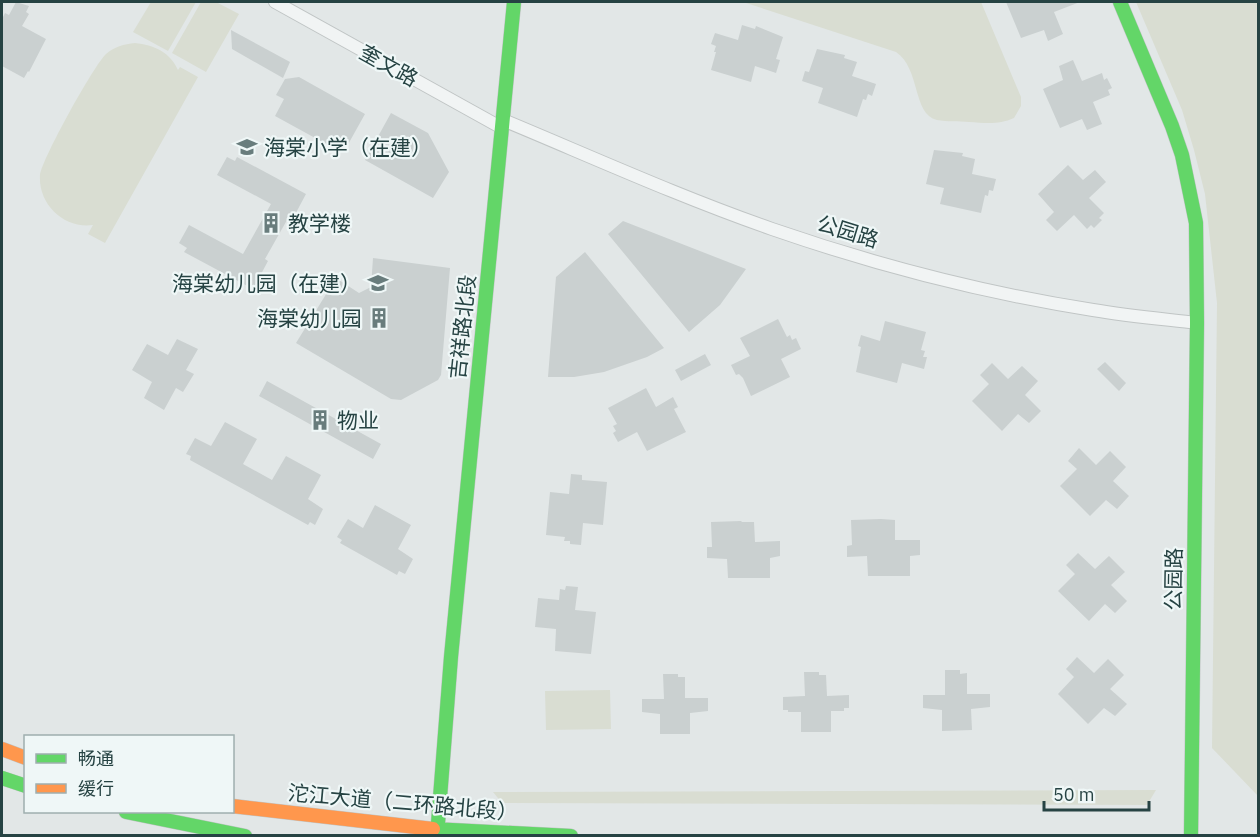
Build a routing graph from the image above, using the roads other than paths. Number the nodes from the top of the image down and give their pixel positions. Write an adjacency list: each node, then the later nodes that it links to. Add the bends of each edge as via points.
1 (275, 2): 4 (street, 奎文路)
2 (514, 2): 4 (main road, 吉祥路北段)
3 (1120, 2): 5 (main road, 公园路, via 1182,155 1196,222)
4 (502, 124): 5 (street, 公园路, via 713,208 892,266 1060,304); 12 (main road, 吉祥路北段)
5 (1197, 323): 15 (main road, 公园路)
6 (2, 749): 7 (main road)
7 (24, 757)
8 (2, 778): 9 (main road)
9 (24, 785)
10 (234, 806): 12 (main road, 沱江大道（二环路北段）)
11 (131, 813): 13 (main road)
12 (437, 832): 14 (main road, 沱江大道（二环路北段）)
13 (245, 836)
14 (571, 836)
15 (1191, 836)

